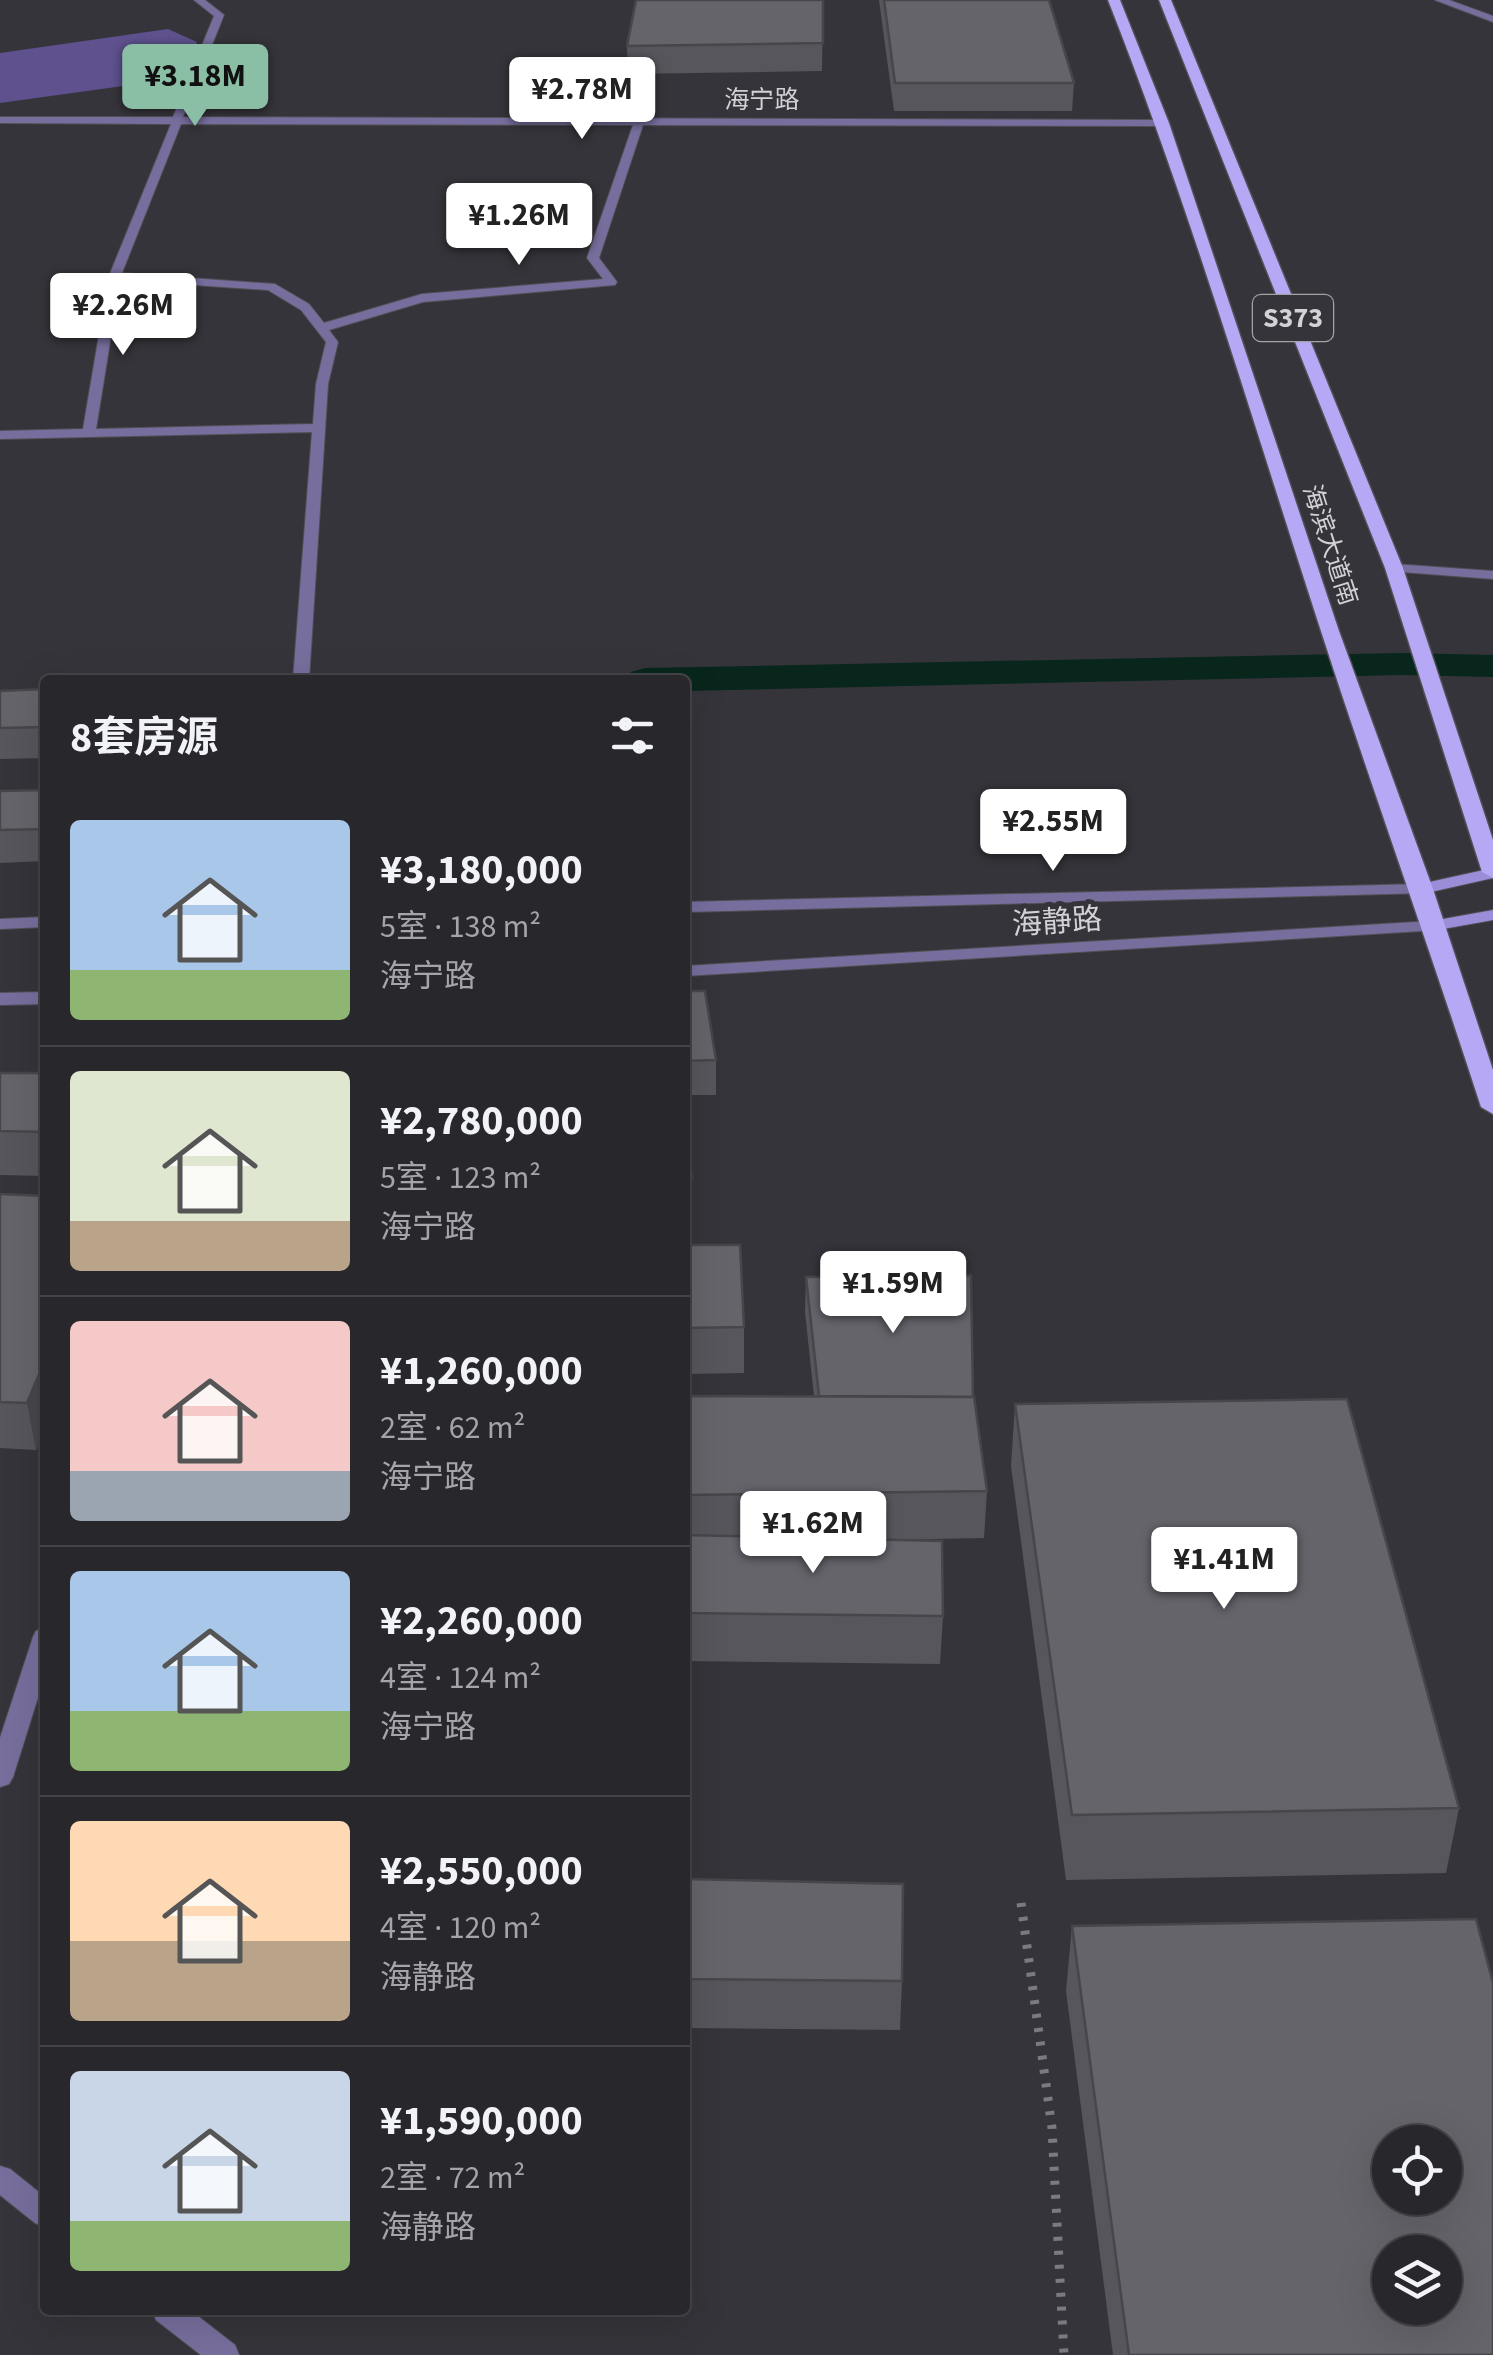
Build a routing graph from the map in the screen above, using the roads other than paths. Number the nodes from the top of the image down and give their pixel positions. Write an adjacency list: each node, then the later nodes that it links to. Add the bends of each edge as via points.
1 (200, 0): 7 (street, via 219,15)
2 (1114, 0): 9 (main road, 海滨大道南 / S373)
3 (1165, 0): 15 (main road, 海滨大道南 / S373)
4 (1440, 0): 5 (street)
5 (1493, 19)
6 (0, 120): 7 (street, 海宁路)
7 (177, 120): 8 (street, 海宁路); 10 (street)
8 (639, 122): 9 (street, 海宁路); 11 (street, via 593,258 611,282 422,298)
9 (1163, 124): 19 (main road, 海滨大道南 / S373)
10 (116, 276): 11 (street, via 271,288 305,307); 13 (street)
11 (321, 328): 12 (street, via 332,342)
12 (320, 428): 13 (street); 17 (street)
13 (89, 433): 14 (street)
14 (0, 434)
15 (1394, 568): 16 (street); 18 (main road, 海滨大道南 / S373)
16 (1493, 575)
17 (301, 675)
18 (1493, 872): 19 (main road)
19 (1422, 889): 20 (street, 海静路); 24 (main road, 海滨大道南 / S373)
20 (690, 907)
21 (1493, 915): 24 (main road)
22 (40, 922): 23 (street)
23 (0, 924)
24 (1432, 926): 25 (street, 海静路); 28 (main road, 海滨大道南 / S373)
25 (690, 970)
26 (40, 998): 27 (street)
27 (0, 999)
28 (1493, 1107)
29 (40, 1653): 30 (street)
30 (0, 1777)
31 (0, 2178): 32 (street)
32 (40, 2210)
33 (173, 2315): 34 (street)
34 (224, 2355)

